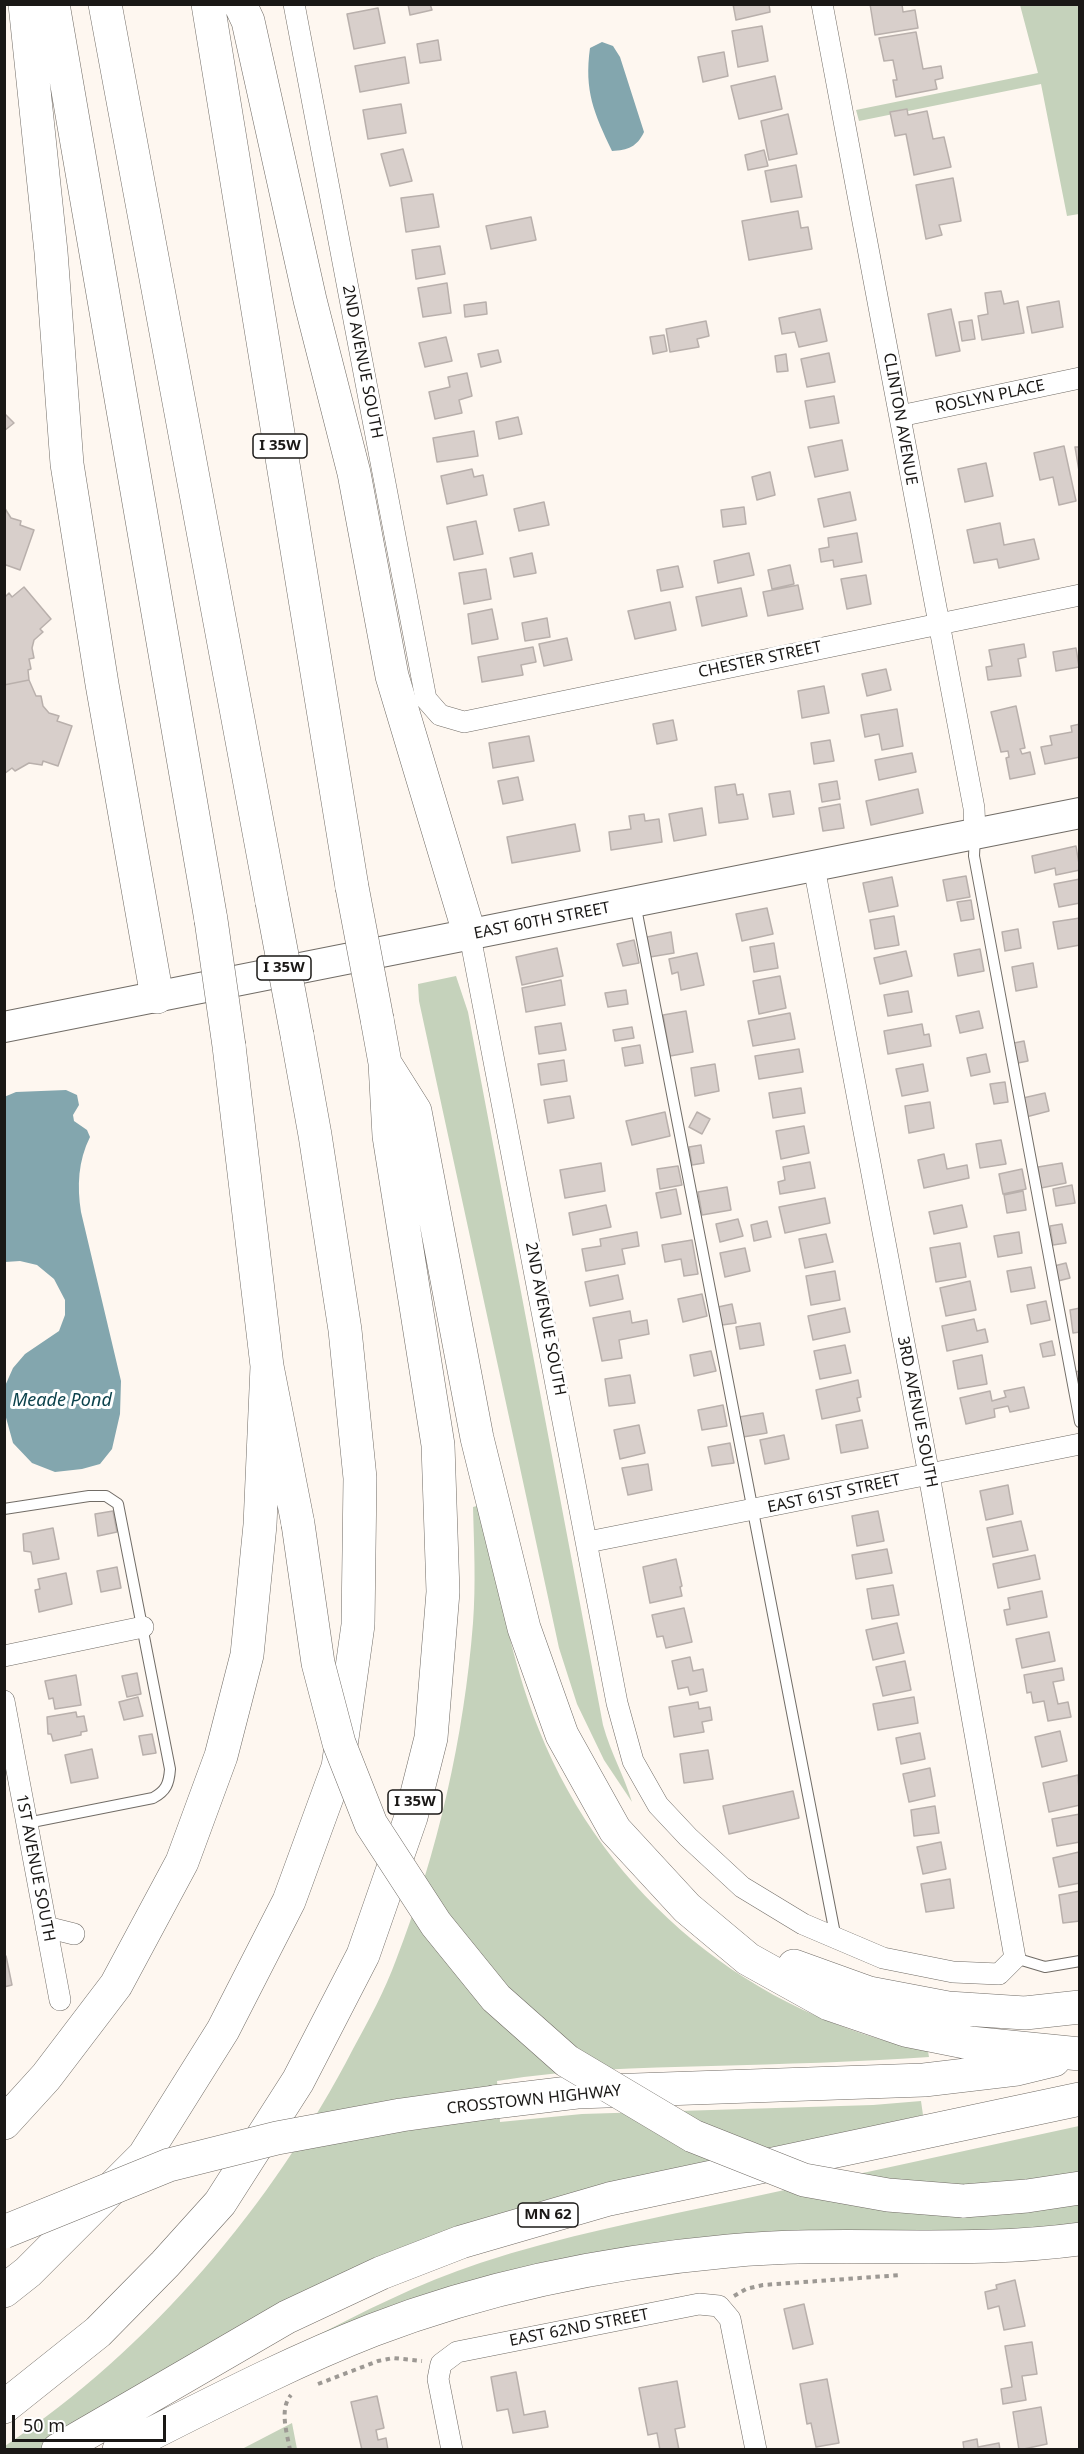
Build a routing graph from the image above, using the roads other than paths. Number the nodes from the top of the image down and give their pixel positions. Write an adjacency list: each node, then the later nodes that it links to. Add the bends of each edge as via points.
1 (26, 4): 18 (highway, via 67,464)
2 (53, 4): 21 (highway, bridge, via 211,920)
3 (105, 4): 48 (highway, I 35W, bridge, via 315,1135 345,1330 360,1478 358,1625 338,1767 289,1901 223,2030 144,2156)
4 (208, 4): 20 (highway, I 35W, bridge, via 352,888)
5 (240, 4): 17 (highway, via 248,21 310,300 354,473 392,676)
6 (294, 4): 12 (street, 2ND AVENUE SOUTH, via 426,699)
7 (822, 4): 9 (street, CLINTON AVENUE)
8 (1080, 378): 9 (street, ROSLYN PLACE)
9 (900, 416): 11 (street, CLINTON AVENUE)
10 (1080, 595): 11 (street, CHESTER STREET)
11 (937, 623): 12 (street, CHESTER STREET, via 464,722); 14 (street, CLINTON AVENUE, via 974,808)
12 (440, 715)
13 (1080, 813): 14 (street, EAST 60TH STREET)
14 (975, 835): 15 (street, EAST 60TH STREET); 22 (lane, via 975,856)
15 (814, 867): 16 (street, EAST 60TH STREET); 24 (street, 3RD AVENUE SOUTH)
16 (635, 903): 17 (street, EAST 60TH STREET); 26 (lane)
17 (470, 936): 18 (street, EAST 60TH STREET); 27 (street, 2ND AVENUE SOUTH)
18 (157, 998): 19 (street, EAST 60TH STREET)
19 (4, 1027)
20 (385, 1063): 32 (highway, via 415,1111 477,1438 524,1628 554,1714 615,1830); 49 (highway, I 35W, via 389,1136 438,1445 443,1592 431,1738 411,1817 363,1955 298,2081 220,2203 98,2332)
21 (267, 1366): 42 (highway, via 260,1525 247,1655 221,1756 182,1862 116,1985); 44 (highway, bridge, via 298,1524 318,1663 339,1743 371,1824 436,1924 496,1998 567,2061 693,2136 804,2180 888,2195)
22 (1080, 1422)
23 (1080, 1444): 24 (street, EAST 61ST STREET)
24 (929, 1475): 26 (street, EAST 61ST STREET); 36 (street, 3RD AVENUE SOUTH)
25 (4, 1509): 28 (lane, via 89,1496 106,1496 118,1504)
26 (754, 1510): 27 (street, EAST 61ST STREET); 35 (lane)
27 (588, 1542): 35 (street, 2ND AVENUE SOUTH, via 617,1703 633,1761 658,1805 742,1887)
28 (143, 1627): 29 (street); 31 (lane, via 170,1769 169,1782 153,1798)
29 (4, 1656)
30 (4, 1701): 31 (street, 1ST AVENUE SOUTH)
31 (27, 1823): 33 (street, 1ST AVENUE SOUTH)
32 (687, 1908): 39 (highway, via 782,1961 869,1993 948,2008 1025,2013); 40 (highway, via 748,1959 829,2004 916,2032 970,2043)
33 (46, 1927): 34 (street); 38 (street, 1ST AVENUE SOUTH)
34 (74, 1934)
35 (836, 1939): 36 (street, via 883,1958 953,1972 999,1974)
36 (1015, 1958): 37 (lane, via 1046,1967)
37 (1080, 1961)
38 (60, 2000)
39 (1080, 2007)
40 (1080, 2054): 46 (highway, CROSSTOWN HIGHWAY, bridge, via 1017,2069 924,2080 577,2092 401,2115 277,2138 169,2165)
41 (1080, 2099): 50 (highway, MN 62, via 609,2199 461,2242 381,2273 287,2317)
42 (4, 2123)
43 (1080, 2188): 44 (highway)
44 (963, 2201): 45 (highway, via 1007,2208)
45 (1080, 2207)
46 (4, 2232)
47 (1080, 2239): 51 (highway, via 974,2246 732,2251 564,2275 492,2291 372,2330 273,2373)
48 (4, 2291)
49 (4, 2407)
50 (58, 2450)
51 (119, 2450)
52 (452, 2450): 53 (street, EAST 62ND STREET, via 440,2371 457,2352 699,2304 724,2313)
53 (756, 2450)

